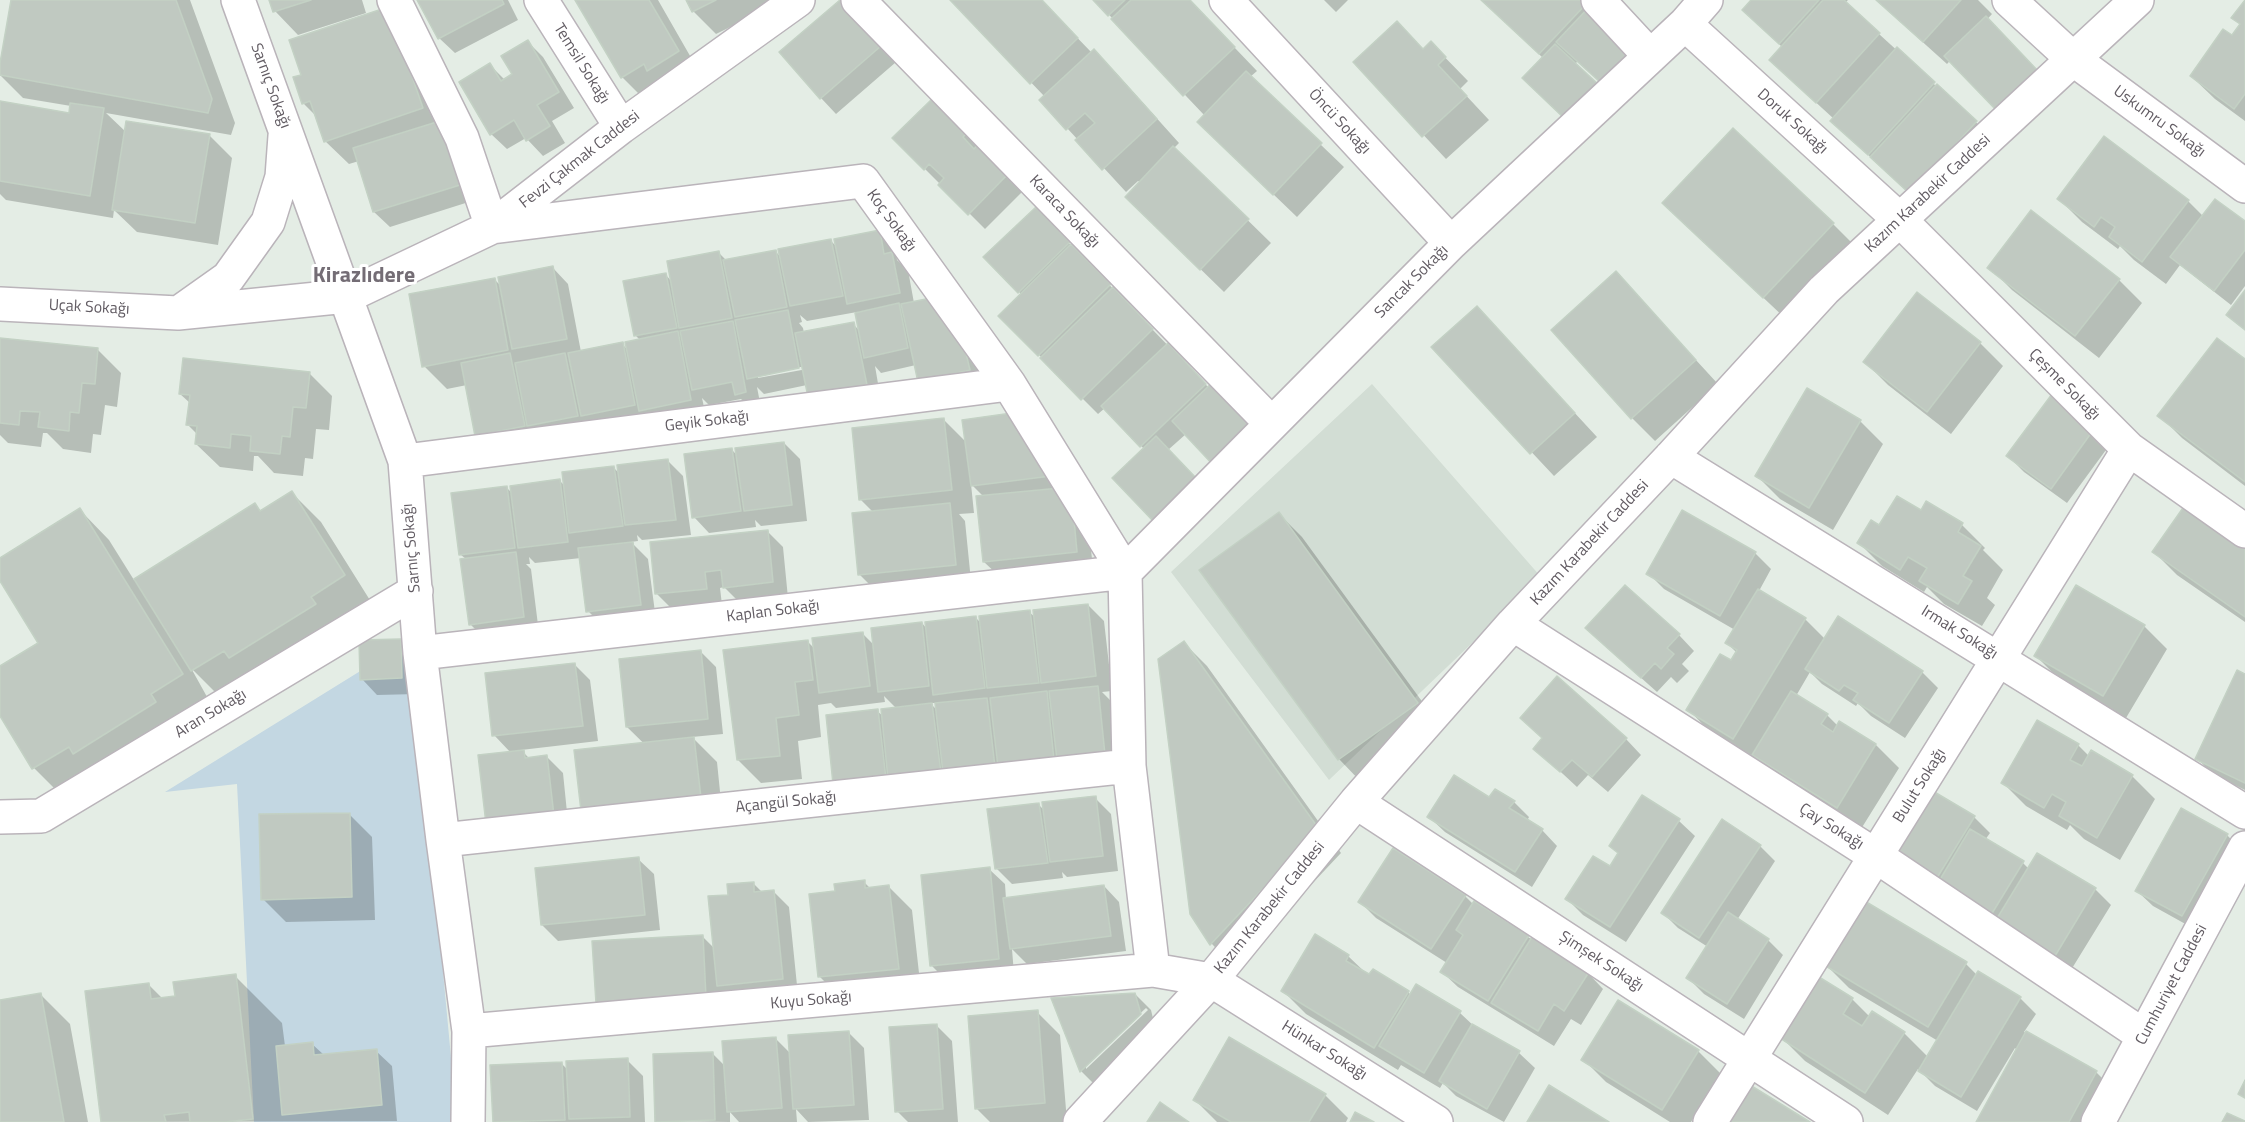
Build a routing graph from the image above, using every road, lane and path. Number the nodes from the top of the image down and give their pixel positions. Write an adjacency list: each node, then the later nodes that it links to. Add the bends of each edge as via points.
1 (238, 0): 14 (street, Sarnıç Sokağı)
2 (394, 0): 18 (street, via 462,138)
3 (541, 0): 15 (street, Temsil Sokağı)
4 (858, 0): 24 (street, Karaca Sokağı)
5 (1226, 0): 19 (street, Öncü Sokağı)
6 (1598, 0): 12 (street)
7 (1706, 0): 11 (street, Sancak Sokağı)
8 (2008, 0): 13 (street, Uskumru Sokağı)
9 (2137, 0): 13 (street, Kazım Karabekir Caddesi)
10 (782, 5): 15 (street, Fevzi Çakmak Caddesi)
11 (1684, 24): 12 (street, Sancak Sokağı); 17 (street, Doruk Sokağı)
12 (1650, 56): 19 (street, Sancak Sokağı)
13 (2073, 59): 16 (street, Uskumru Sokağı); 17 (street, Kazım Karabekir Caddesi)
14 (285, 127): 20 (street, Sarnıç Sokağı); 22 (street, via 282,177 268,222 228,278)
15 (621, 127): 18 (street, Fevzi Çakmak Caddesi)
16 (2245, 186)
17 (1900, 220): 25 (street, Çeşme Sokağı); 26 (street, Kazım Karabekir Caddesi, via 1824,290)
18 (492, 227): 20 (street, Fevzi Çakmak Caddesi); 23 (street, Koç Sokağı, via 863,181)
19 (1451, 243): 24 (street, Sancak Sokağı)
20 (347, 296): 22 (street, Uçak Sokağı); 27 (street, Sarnıç Sokağı)
21 (0, 304): 22 (street, Uçak Sokağı)
22 (178, 313)
23 (1009, 384): 27 (street, Geyik Sokağı); 29 (street, Koç Sokağı)
24 (1271, 423): 29 (street, Sancak Sokağı)
25 (2129, 449): 28 (street, Çeşme Sokağı); 33 (street, Bulut Sokağı)
26 (1671, 457): 31 (street, Kazım Karabekir Caddesi); 33 (street, Irmak Sokağı)
27 (405, 461): 30 (street, Sarnıç Sokağı)
28 (2245, 531)
29 (1125, 572): 32 (street, Kaplan Sokağı); 34 (street)
30 (416, 591): 32 (street, Sarnıç Sokağı); 37 (street, Aran Sokağı, via 41,816)
31 (1513, 624): 35 (street, Kazım Karabekir Caddesi); 40 (street, Çay Sokağı)
32 (420, 653): 38 (street, Sarnıç Sokağı)
33 (2000, 658): 36 (street, Irmak Sokağı); 40 (street, Bulut Sokağı)
34 (1129, 766): 38 (street, Açangül Sokağı); 41 (street)
35 (1356, 802): 42 (street, Kazım Karabekir Caddesi); 45 (street, Şimşek Sokağı)
36 (2245, 812)
37 (0, 817)
38 (443, 840): 43 (street, Sarnıç Sokağı)
39 (2245, 848): 44 (street, Cumhuriyet Caddesi)
40 (1876, 856): 44 (street, Çay Sokağı); 45 (street, Bulut Sokağı)
41 (1154, 970): 42 (street, Kuyu Sokağı); 43 (street, Kuyu Sokağı)
42 (1211, 980): 47 (street, Kazım Karabekir Caddesi); 48 (street, Hünkar Sokağı)
43 (470, 1031): 46 (street, Sarnıç Sokağı)
44 (2144, 1036): 51 (street, Cumhuriyet Caddesi)
45 (1751, 1060): 49 (street, Bulut Sokağı); 50 (street, Şimşek Sokağı)
46 (468, 1122)
47 (1080, 1122)
48 (1437, 1122)
49 (1710, 1122)
50 (1846, 1122)
51 (2098, 1122)

